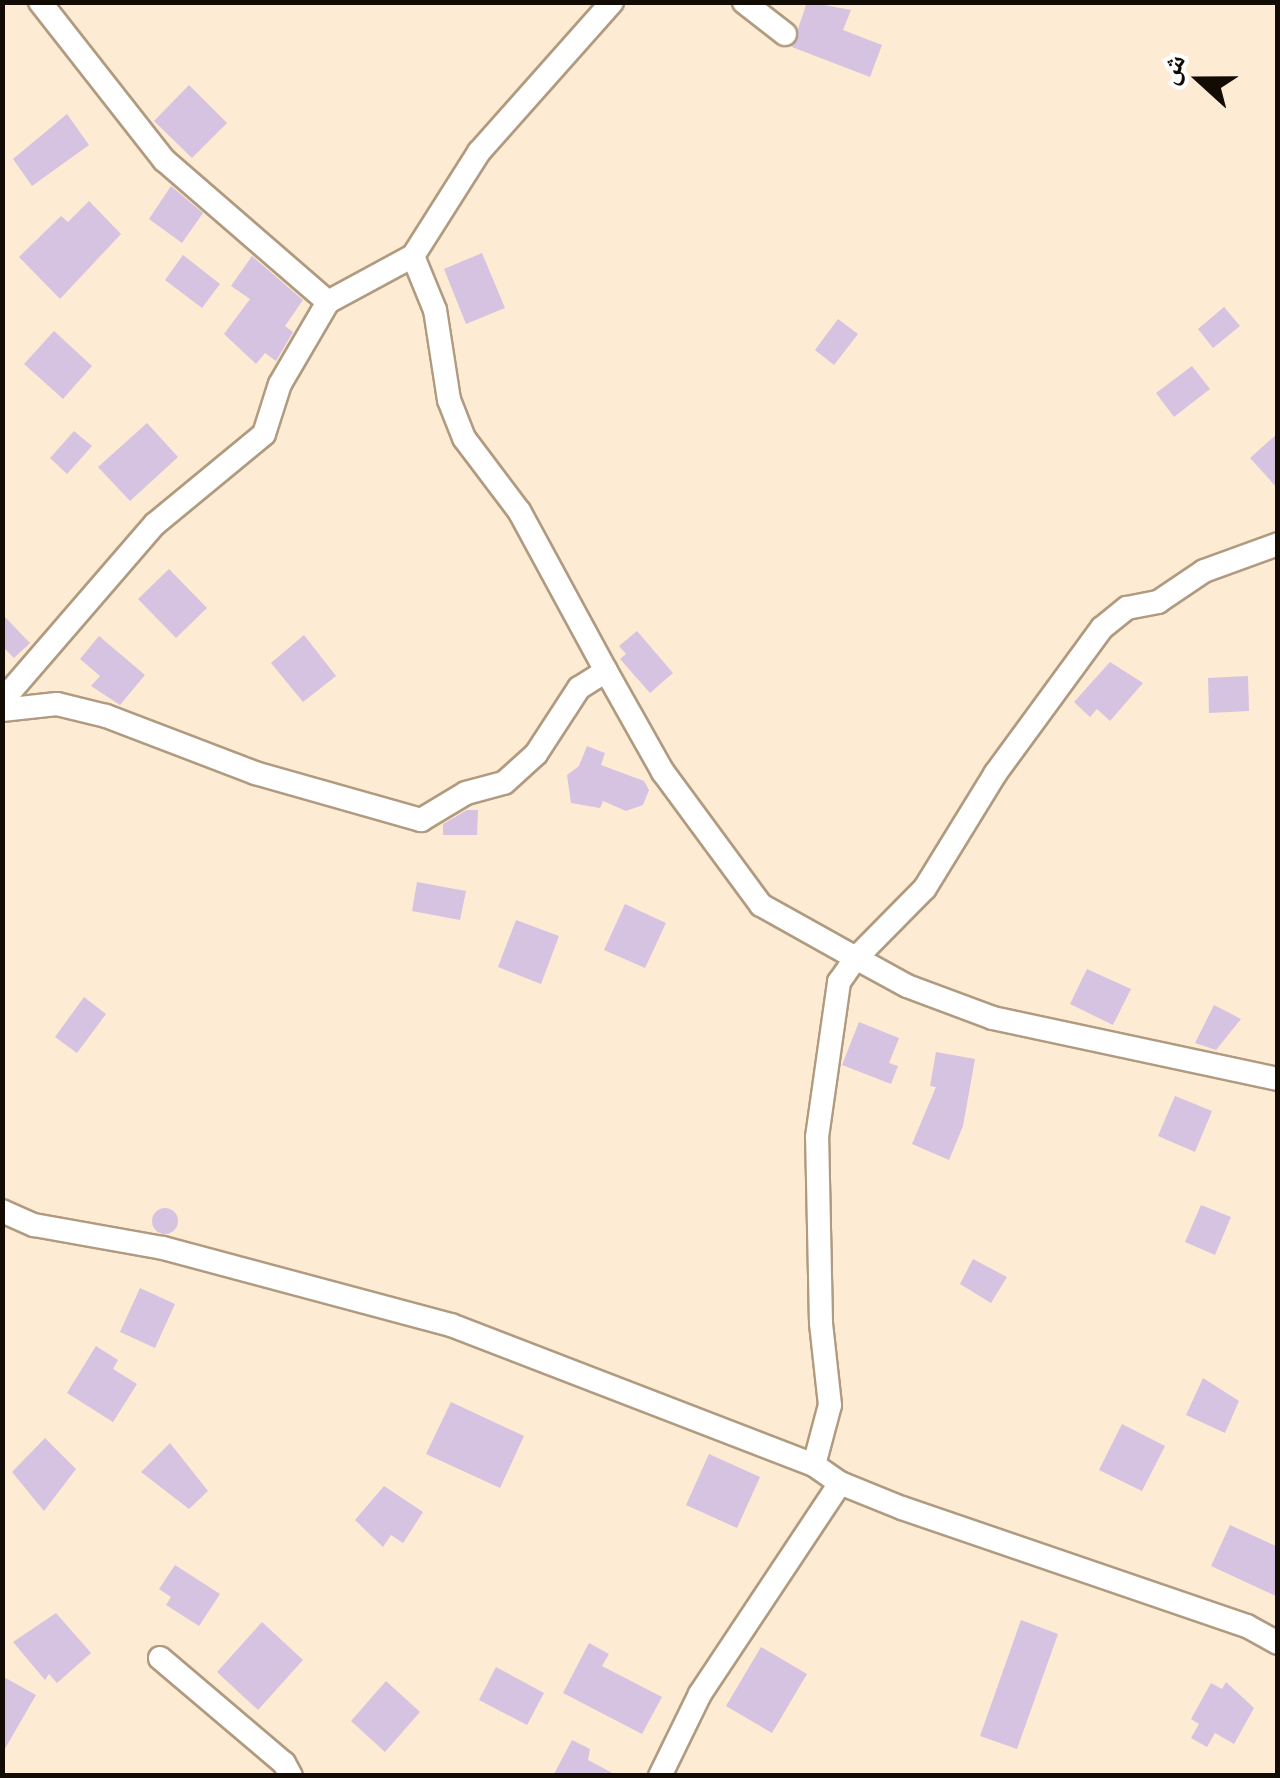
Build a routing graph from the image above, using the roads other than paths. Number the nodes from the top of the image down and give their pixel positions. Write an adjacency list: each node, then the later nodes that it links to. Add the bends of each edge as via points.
1 (40, 2): 6 (street, via 164,160)
2 (612, 2): 5 (street, via 480,152)
3 (744, 2): 4 (street)
4 (785, 34)
5 (413, 256): 6 (street); 8 (street, via 435,310 449,400 464,438 565,587)
6 (328, 302): 9 (street, via 280,384 264,434 155,524)
7 (1278, 544): 11 (street, via 1204,571 1102,628 996,774 926,888)
8 (606, 671): 10 (street, via 580,688 536,754 504,783 466,793 421,820 255,773 106,716 56,704); 11 (street, via 663,772 761,905)
9 (2, 702)
10 (2, 710)
11 (856, 958): 12 (street, via 907,986 994,1018); 14 (street, via 839,982 818,1136 821,1323 830,1406)
12 (1278, 1079)
13 (2, 1210): 14 (street, via 34,1224 163,1248 451,1325)
14 (814, 1465): 15 (street)
15 (840, 1483): 16 (street, via 1247,1626); 19 (street, via 700,1694)
16 (1278, 1643)
17 (160, 1658): 18 (street)
18 (291, 1776)
19 (660, 1776)

